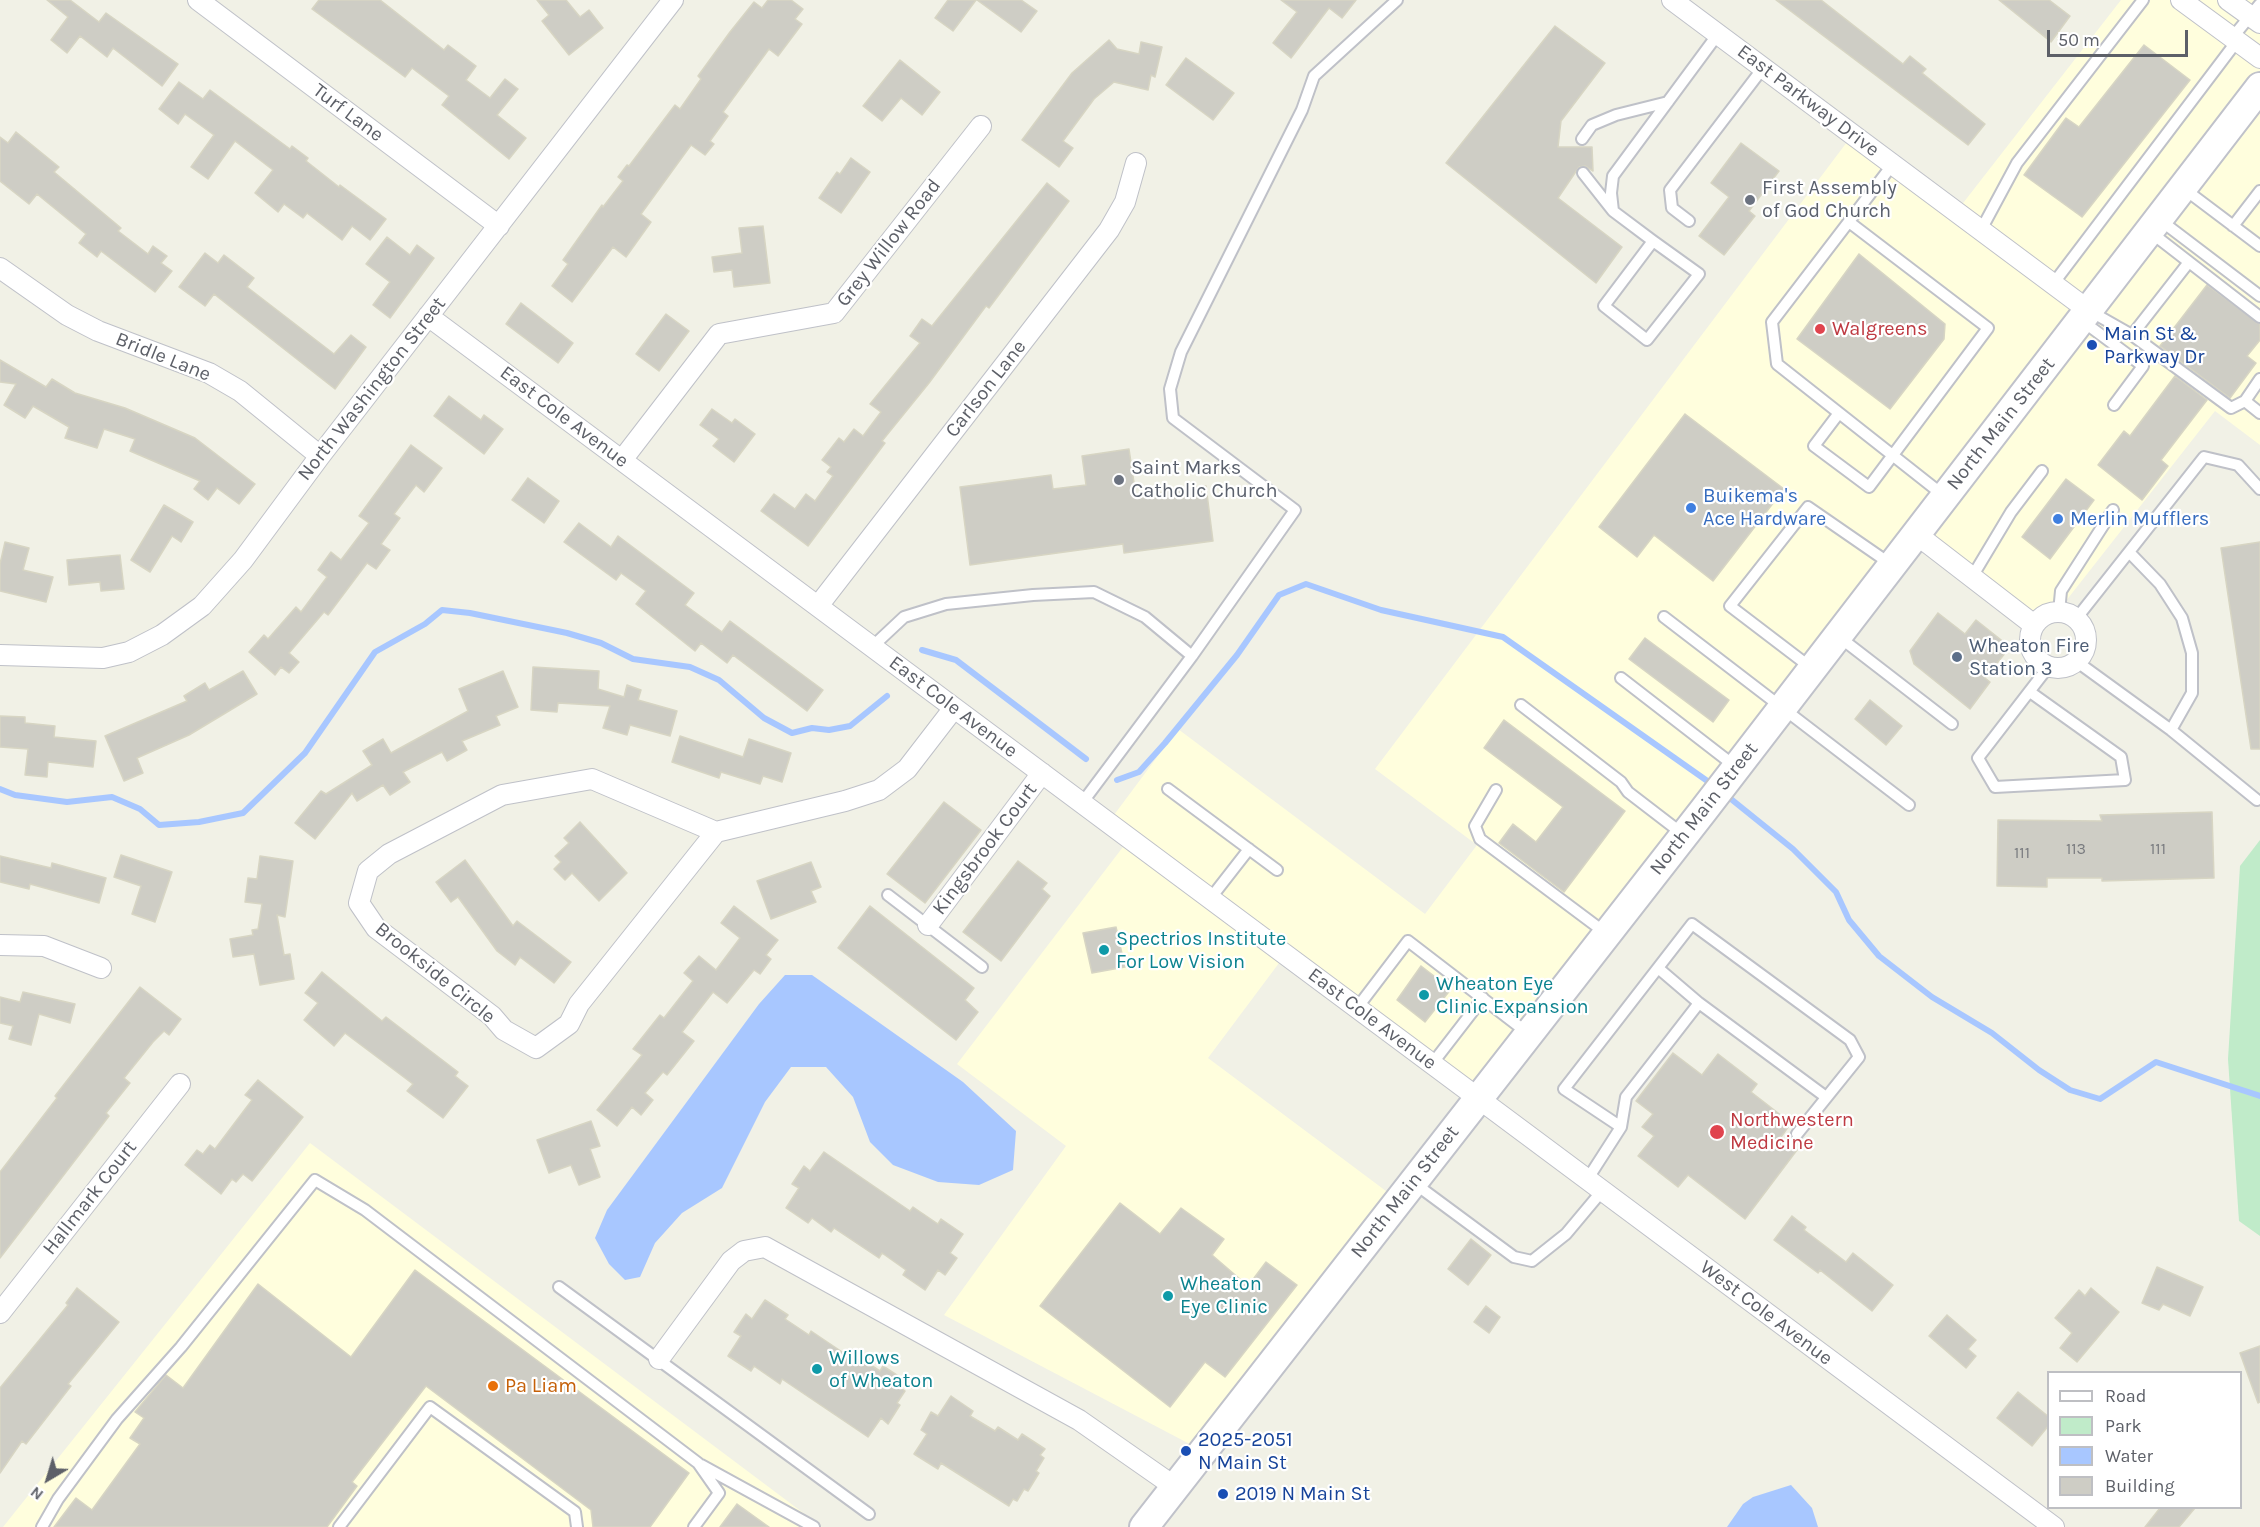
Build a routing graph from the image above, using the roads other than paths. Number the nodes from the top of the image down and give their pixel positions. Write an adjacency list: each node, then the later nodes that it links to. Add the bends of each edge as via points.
1 (198, 0): 27 (street, Turf Lane)
2 (674, 0): 27 (street, North Washington Street)
3 (1397, 0): 62 (lane, via 1314,76 1302,110 1180,352 1170,389 1173,418 1295,510)
4 (1672, 0): 9 (street, East Parkway Drive)
5 (2143, 0): 28 (lane, via 2017,163)
6 (2181, 0): 10 (street)
7 (2228, 0): 8 (street)
8 (2257, 14): 10 (lane)
9 (1718, 34): 12 (street, East Parkway Drive); 14 (lane)
10 (2235, 40): 11 (street); 33 (lane)
11 (2260, 58)
12 (1763, 68): 18 (street, East Parkway Drive); 23 (lane, via 1670,190 1672,208)
13 (2260, 87): 20 (street, North Main Street)
14 (1668, 102): 16 (lane, via 1592,125); 22 (lane, via 1613,176)
15 (981, 126): 46 (street, Grey Willow Road, via 834,314 719,334)
16 (1582, 139)
17 (1136, 163): 55 (street, Carlson Lane, via 1125,202 1108,230)
18 (1893, 164): 24 (lane); 28 (street, East Parkway Drive)
19 (1582, 173): 22 (lane)
20 (2183, 188): 25 (street, North Main Street); 26 (lane)
21 (2260, 191): 26 (lane)
22 (1613, 211): 29 (lane)
23 (1689, 221)
24 (1849, 222): 42 (lane, via 1772,322 1777,364); 45 (lane, via 1988,328)
25 (2154, 225): 31 (lane); 34 (lane); 35 (street, North Main Street)
26 (2233, 225): 30 (lane)
27 (499, 226): 36 (street, North Washington Street)
28 (1981, 230): 33 (street, East Parkway Drive)
29 (1653, 241): 29 (lane, via 1699,274 1647,340 1604,306)
30 (2260, 246)
31 (2189, 262): 37 (lane); 38 (lane)
32 (0, 268): 44 (street, Bridle Lane, via 67,315 98,331 209,373 240,392)
33 (2053, 284): 35 (street, East Parkway Drive)
34 (2260, 296)
35 (2085, 315): 38 (lane); 41 (lane, via 2143,366); 49 (street, North Main Street)
36 (428, 316): 44 (street, North Washington Street); 46 (street, East Cole Avenue)
37 (2260, 317)
38 (2133, 334): 40 (lane, via 2230,408)
39 (2260, 379): 40 (lane)
40 (2244, 401): 43 (lane)
41 (2114, 405)
42 (1839, 413): 45 (lane); 45 (lane, via 1814,446 1869,487)
43 (2260, 413)
44 (320, 456): 61 (street, North Washington Street, via 227,580 202,606 162,635 129,652 103,658)
45 (1893, 456): 49 (lane)
46 (622, 460): 55 (street, East Cole Avenue)
47 (2042, 471): 54 (lane, via 2011,512)
48 (2260, 489): 52 (lane, via 2238,465 2204,457)
49 (1945, 496): 51 (street, North Main Street)
50 (2113, 510): 56 (lane, via 2061,591)
51 (1916, 534): 53 (street, North Main Street); 54 (street)
52 (2129, 552): 56 (lane); 72 (lane, via 2166,593 2182,618 2192,653 2193,693)
53 (1892, 566): 59 (street, North Main Street); 65 (lane, via 1808,507 1730,606)
54 (1972, 577): 58 (street)
55 (818, 606): 60 (street, East Cole Avenue)
56 (2067, 615): 58 (street, via 2041,618); 63 (street, via 2082,626 2085,645)
57 (1664, 617): 70 (lane)
58 (2034, 625): 64 (street, via 2032,649)
59 (1838, 636): 65 (street, North Main Street); 71 (lane)
60 (872, 647): 62 (lane, via 904,617 946,604 1094,592 1145,617); 69 (street, East Cole Avenue)
61 (0, 656)
62 (1192, 657): 78 (lane)
63 (2076, 661): 64 (street, via 2058,668); 72 (lane)
64 (2049, 666): 67 (lane)
65 (1812, 669): 70 (street, North Main Street)
66 (1621, 678): 73 (lane)
67 (2030, 692): 67 (lane, via 1978,758 1995,787 2125,780 2121,757)
68 (1521, 705): 81 (lane)
69 (954, 708): 74 (street, East Cole Avenue); 80 (street, via 907,769 879,790)
70 (1782, 708): 73 (street, North Main Street); 79 (lane)
71 (1952, 724)
72 (2171, 730): 77 (lane)
73 (1734, 770): 81 (street, North Main Street)
74 (1042, 774): 78 (street, East Cole Avenue); 86 (street, Kingsbrook Court)
75 (1168, 789): 82 (lane)
76 (1496, 790): 87 (lane, via 1476,826 1480,839)
77 (2257, 800)
78 (1082, 803): 85 (street, East Cole Avenue)
79 (1909, 805)
80 (716, 832): 80 (street, Brookside Circle, via 579,1004 569,1024 536,1048 504,1030 492,1016 376,928 359,903 368,871 389,854 502,795 592,779)
81 (1684, 835): 87 (street, North Main Street)
82 (1249, 849): 83 (lane); 85 (lane)
83 (1276, 870)
84 (888, 895): 86 (lane)
85 (1210, 899): 94 (street, East Cole Avenue)
86 (928, 926): 89 (lane)
87 (1607, 934): 95 (street, North Main Street)
88 (0, 945): 90 (street, via 44,946)
89 (982, 967)
90 (101, 968)
91 (1658, 968): 93 (lane); 98 (lane, via 1692,924 1851,1040 1858,1057); 100 (lane, via 1564,1089)
92 (1483, 998): 94 (lane, via 1408,940); 95 (lane); 96 (lane)
93 (1699, 1003): 98 (lane); 100 (lane, via 1626,1097)
94 (1357, 1008): 96 (street, East Cole Avenue)
95 (1529, 1034): 99 (street, North Main Street)
96 (1432, 1064): 99 (street, East Cole Avenue)
97 (180, 1083): 105 (street, Hallmark Court)
98 (1826, 1097): 101 (lane)
99 (1478, 1099): 102 (street, North Main Street); 103 (street, West Cole Avenue)
100 (1621, 1127): 103 (lane)
101 (1797, 1134)
102 (1413, 1182): 103 (lane, via 1514,1257 1532,1262 1566,1234); 108 (street, North Main Street)
103 (1594, 1185): 110 (street, West Cole Avenue)
104 (559, 1287): 106 (lane)
105 (0, 1313)
106 (659, 1359): 108 (street, via 731,1261 744,1251 765,1246 1079,1420); 109 (lane)
107 (698, 1464): 111 (lane, via 365,1210 315,1180 181,1347 117,1419); 114 (lane, via 719,1493); 115 (lane)
108 (1175, 1487): 116 (street, North Main Street)
109 (869, 1514)
110 (2050, 1518)
111 (42, 1527)
112 (339, 1527): 113 (lane, via 430,1407 575,1512)
113 (577, 1527)
114 (694, 1527)
115 (814, 1527)
116 (1144, 1527)

